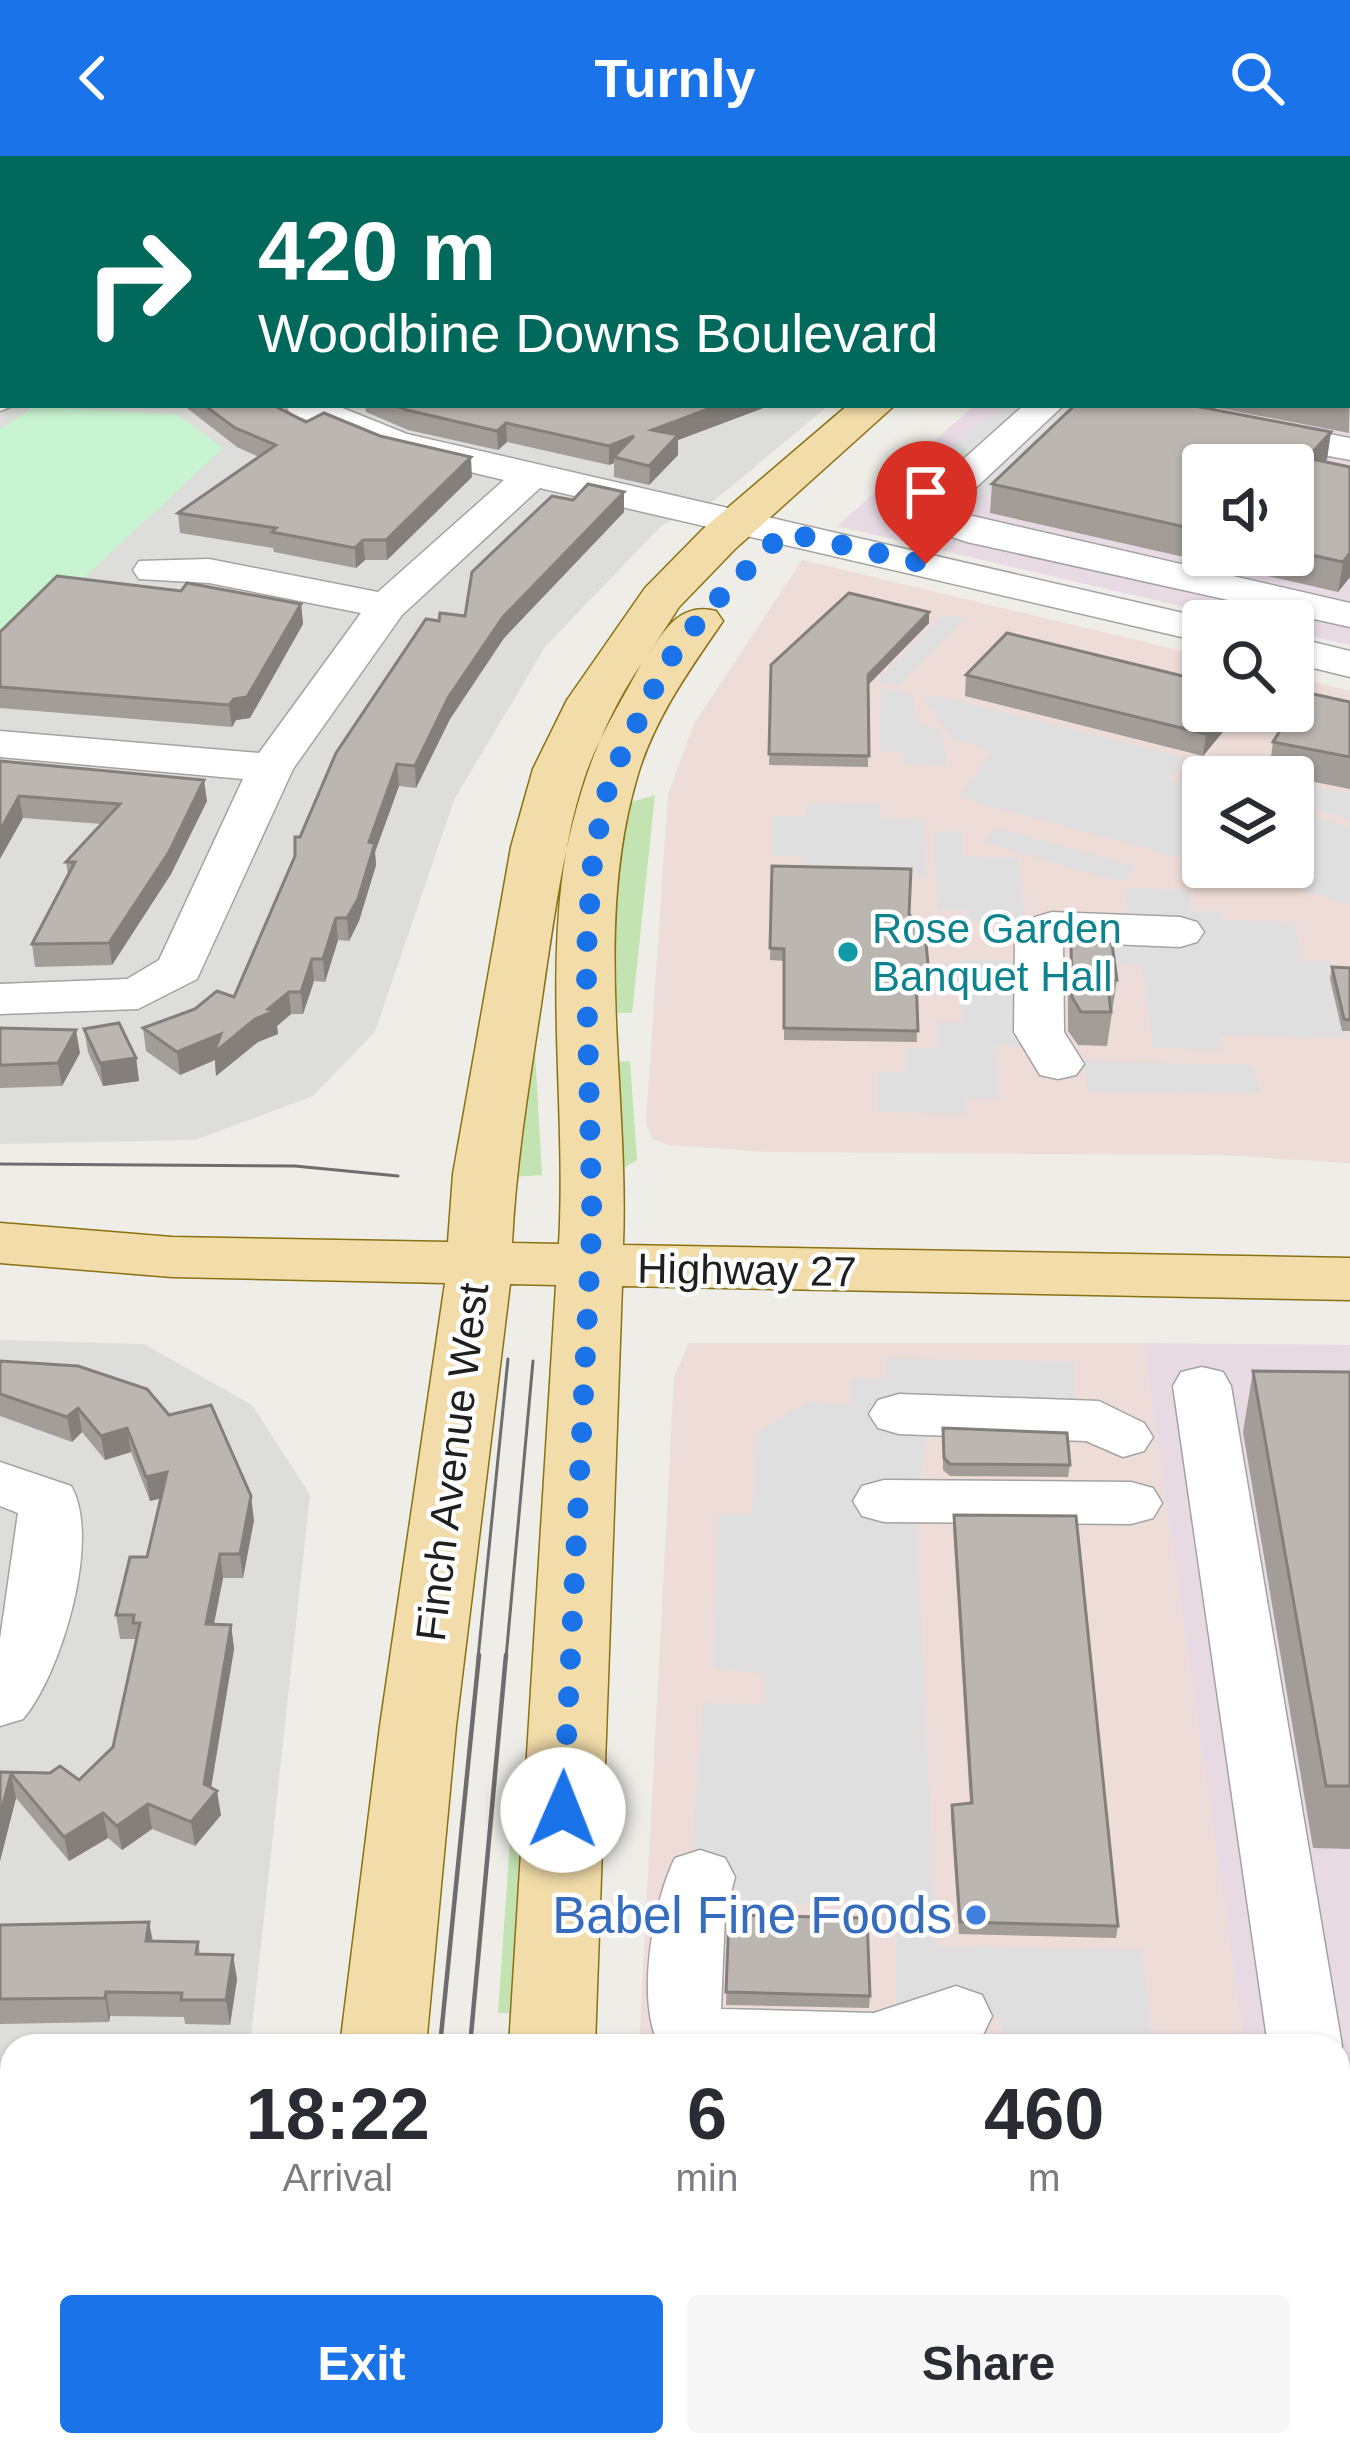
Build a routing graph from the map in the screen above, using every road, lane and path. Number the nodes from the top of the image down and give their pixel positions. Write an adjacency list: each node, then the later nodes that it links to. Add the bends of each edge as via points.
1 (310, 408): 6 (street, via 395,442)
2 (1043, 408): 8 (street, via 924,515)
3 (1137, 408): 5 (street)
4 (892, 413): 7 (main road, Finch Avenue West)
5 (1350, 449)
6 (532, 475): 7 (street); 11 (street)
7 (762, 527): 9 (street); 18 (main road, Finch Avenue West)
8 (967, 530): 9 (street); 12 (street)
9 (926, 564): 13 (street)
10 (153, 570): 11 (street, via 209,571)
11 (387, 606): 17 (street)
12 (1350, 615)
13 (1182, 624)
14 (1314, 655): 15 (street)
15 (1350, 664)
16 (0, 744): 17 (street)
17 (271, 768): 21 (street, via 180,969 138,994)
18 (584, 773): 19 (main road, Finch Avenue West); 27 (main road, Finch Avenue West, via 593,856)
19 (532, 880): 25 (main road, Finch Avenue West); 27 (main road, Finch Avenue West)
20 (1180, 932): 22 (street, via 1052,927 1039,938 1039,1032)
21 (0, 999)
22 (1058, 1064)
23 (0, 1227): 25 (main road, Highway 27, via 190,1217)
24 (1350, 1233): 27 (main road, Highway 27)
25 (478, 1242): 26 (main road, Highway 27, via 172,1257); 27 (main road, Highway 27); 38 (main road, Finch Avenue West)
26 (0, 1243)
27 (576, 1244): 28 (main road, Highway 27); 39 (main road, Finch Avenue West)
28 (1350, 1279)
29 (1202, 1387): 42 (street)
30 (899, 1414): 31 (street, via 1099,1421)
31 (1123, 1437)
32 (0, 1483): 35 (street, via 49,1501 50,1536 19,1674)
33 (884, 1502): 34 (street)
34 (1131, 1503)
35 (0, 1702)
36 (700, 1877): 40 (street, via 684,2023)
37 (956, 2016): 41 (street)
38 (384, 2034)
39 (553, 2034)
40 (694, 2034)
41 (901, 2034)
42 (1303, 2034)

